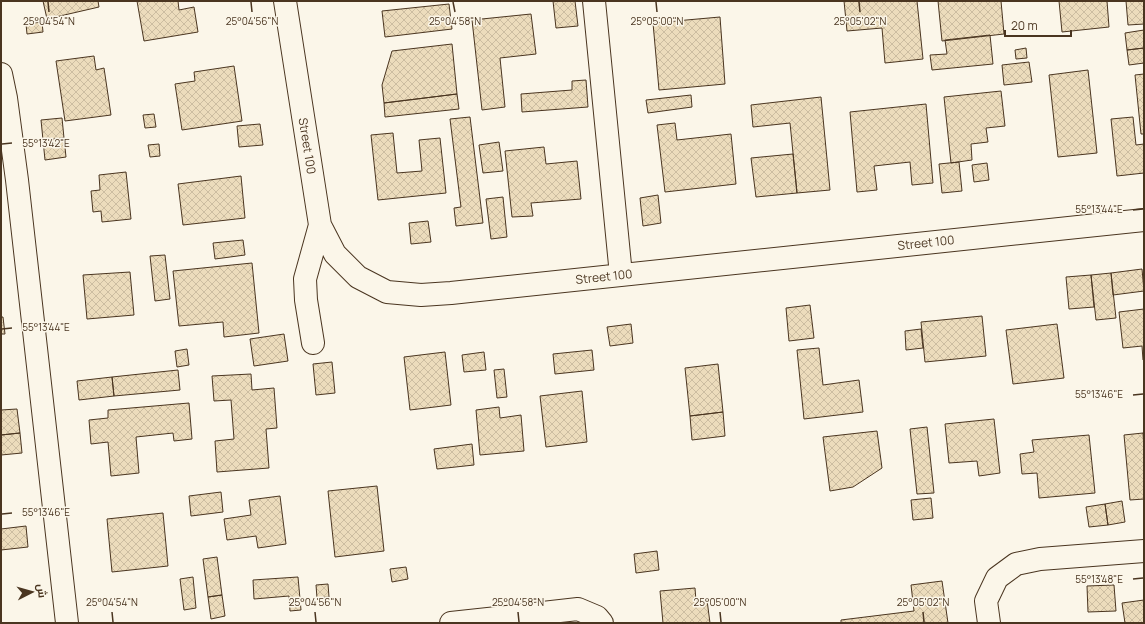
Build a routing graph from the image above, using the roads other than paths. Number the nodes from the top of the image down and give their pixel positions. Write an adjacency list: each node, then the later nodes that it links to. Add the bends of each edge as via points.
1 (285, 1): 5 (street, Street 100)
2 (594, 1): 6 (street)
3 (1, 74): 9 (street, via 16,180)
4 (1144, 220): 6 (street, Street 100)
5 (320, 225): 6 (street, Street 100, via 335,254 353,273 387,292 421,296); 7 (street, via 305,279)
6 (621, 276)
7 (313, 343)
8 (1144, 551): 12 (street, via 1040,559 1016,564 997,578 986,601)
9 (67, 623)
10 (451, 623): 11 (street, via 578,609 597,617)
11 (602, 623)
12 (989, 623)

